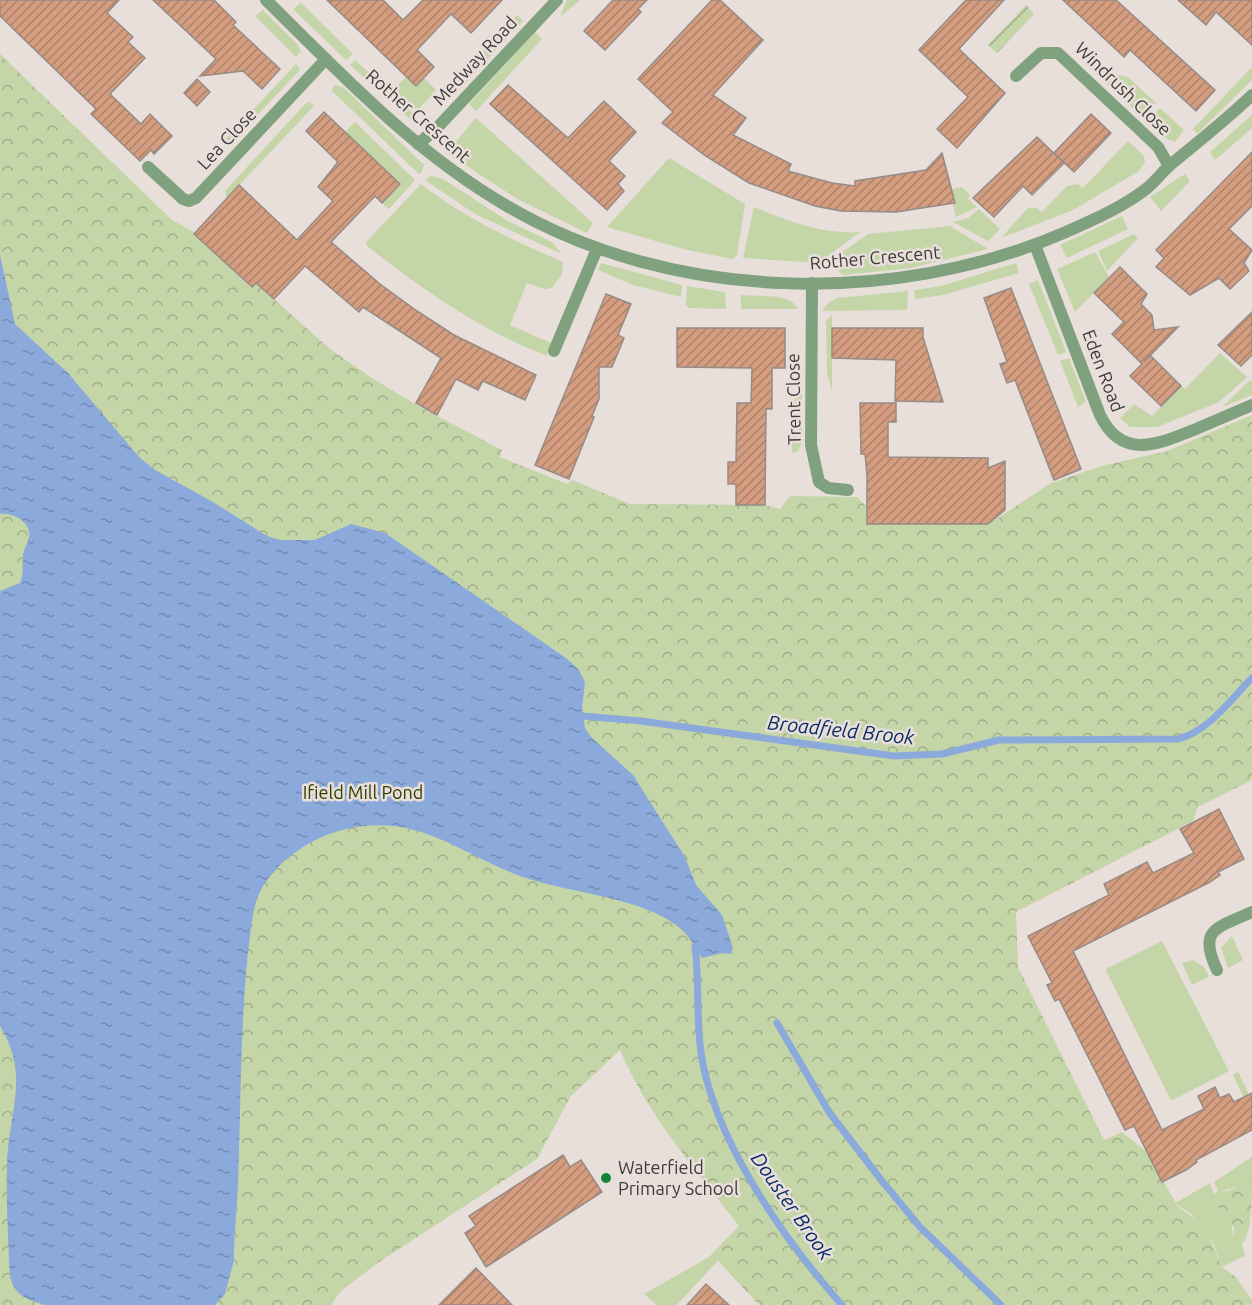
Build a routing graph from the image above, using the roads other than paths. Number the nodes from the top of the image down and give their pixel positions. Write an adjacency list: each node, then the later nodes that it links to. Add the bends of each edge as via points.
1 (266, 0): 3 (street, Rother Crescent)
2 (557, 0): 6 (street, Medway Road)
3 (326, 59): 6 (street, Rother Crescent); 8 (street, Lea Close, via 196,198 183,199)
4 (1016, 76): 7 (street, Windrush Close, via 1041,53 1058,53 1158,147)
5 (1252, 95): 7 (street, Rother Crescent)
6 (418, 144): 10 (street, Rother Crescent, via 437,161 510,208)
7 (1169, 166): 9 (street, Rother Crescent, via 1132,198)
8 (148, 167)
9 (1035, 245): 11 (street, Rother Crescent, via 922,275); 13 (street, Eden Road, via 1100,415 1113,435 1133,444 1151,445)
10 (597, 249): 11 (street, Rother Crescent, via 719,278); 12 (street)
11 (812, 283): 14 (street, Trent Close, via 811,445 819,482 828,488)
12 (554, 351)
13 (1252, 405)
14 (848, 490)
15 (1252, 912): 16 (street, via 1210,936 1208,951)
16 (1217, 970)

